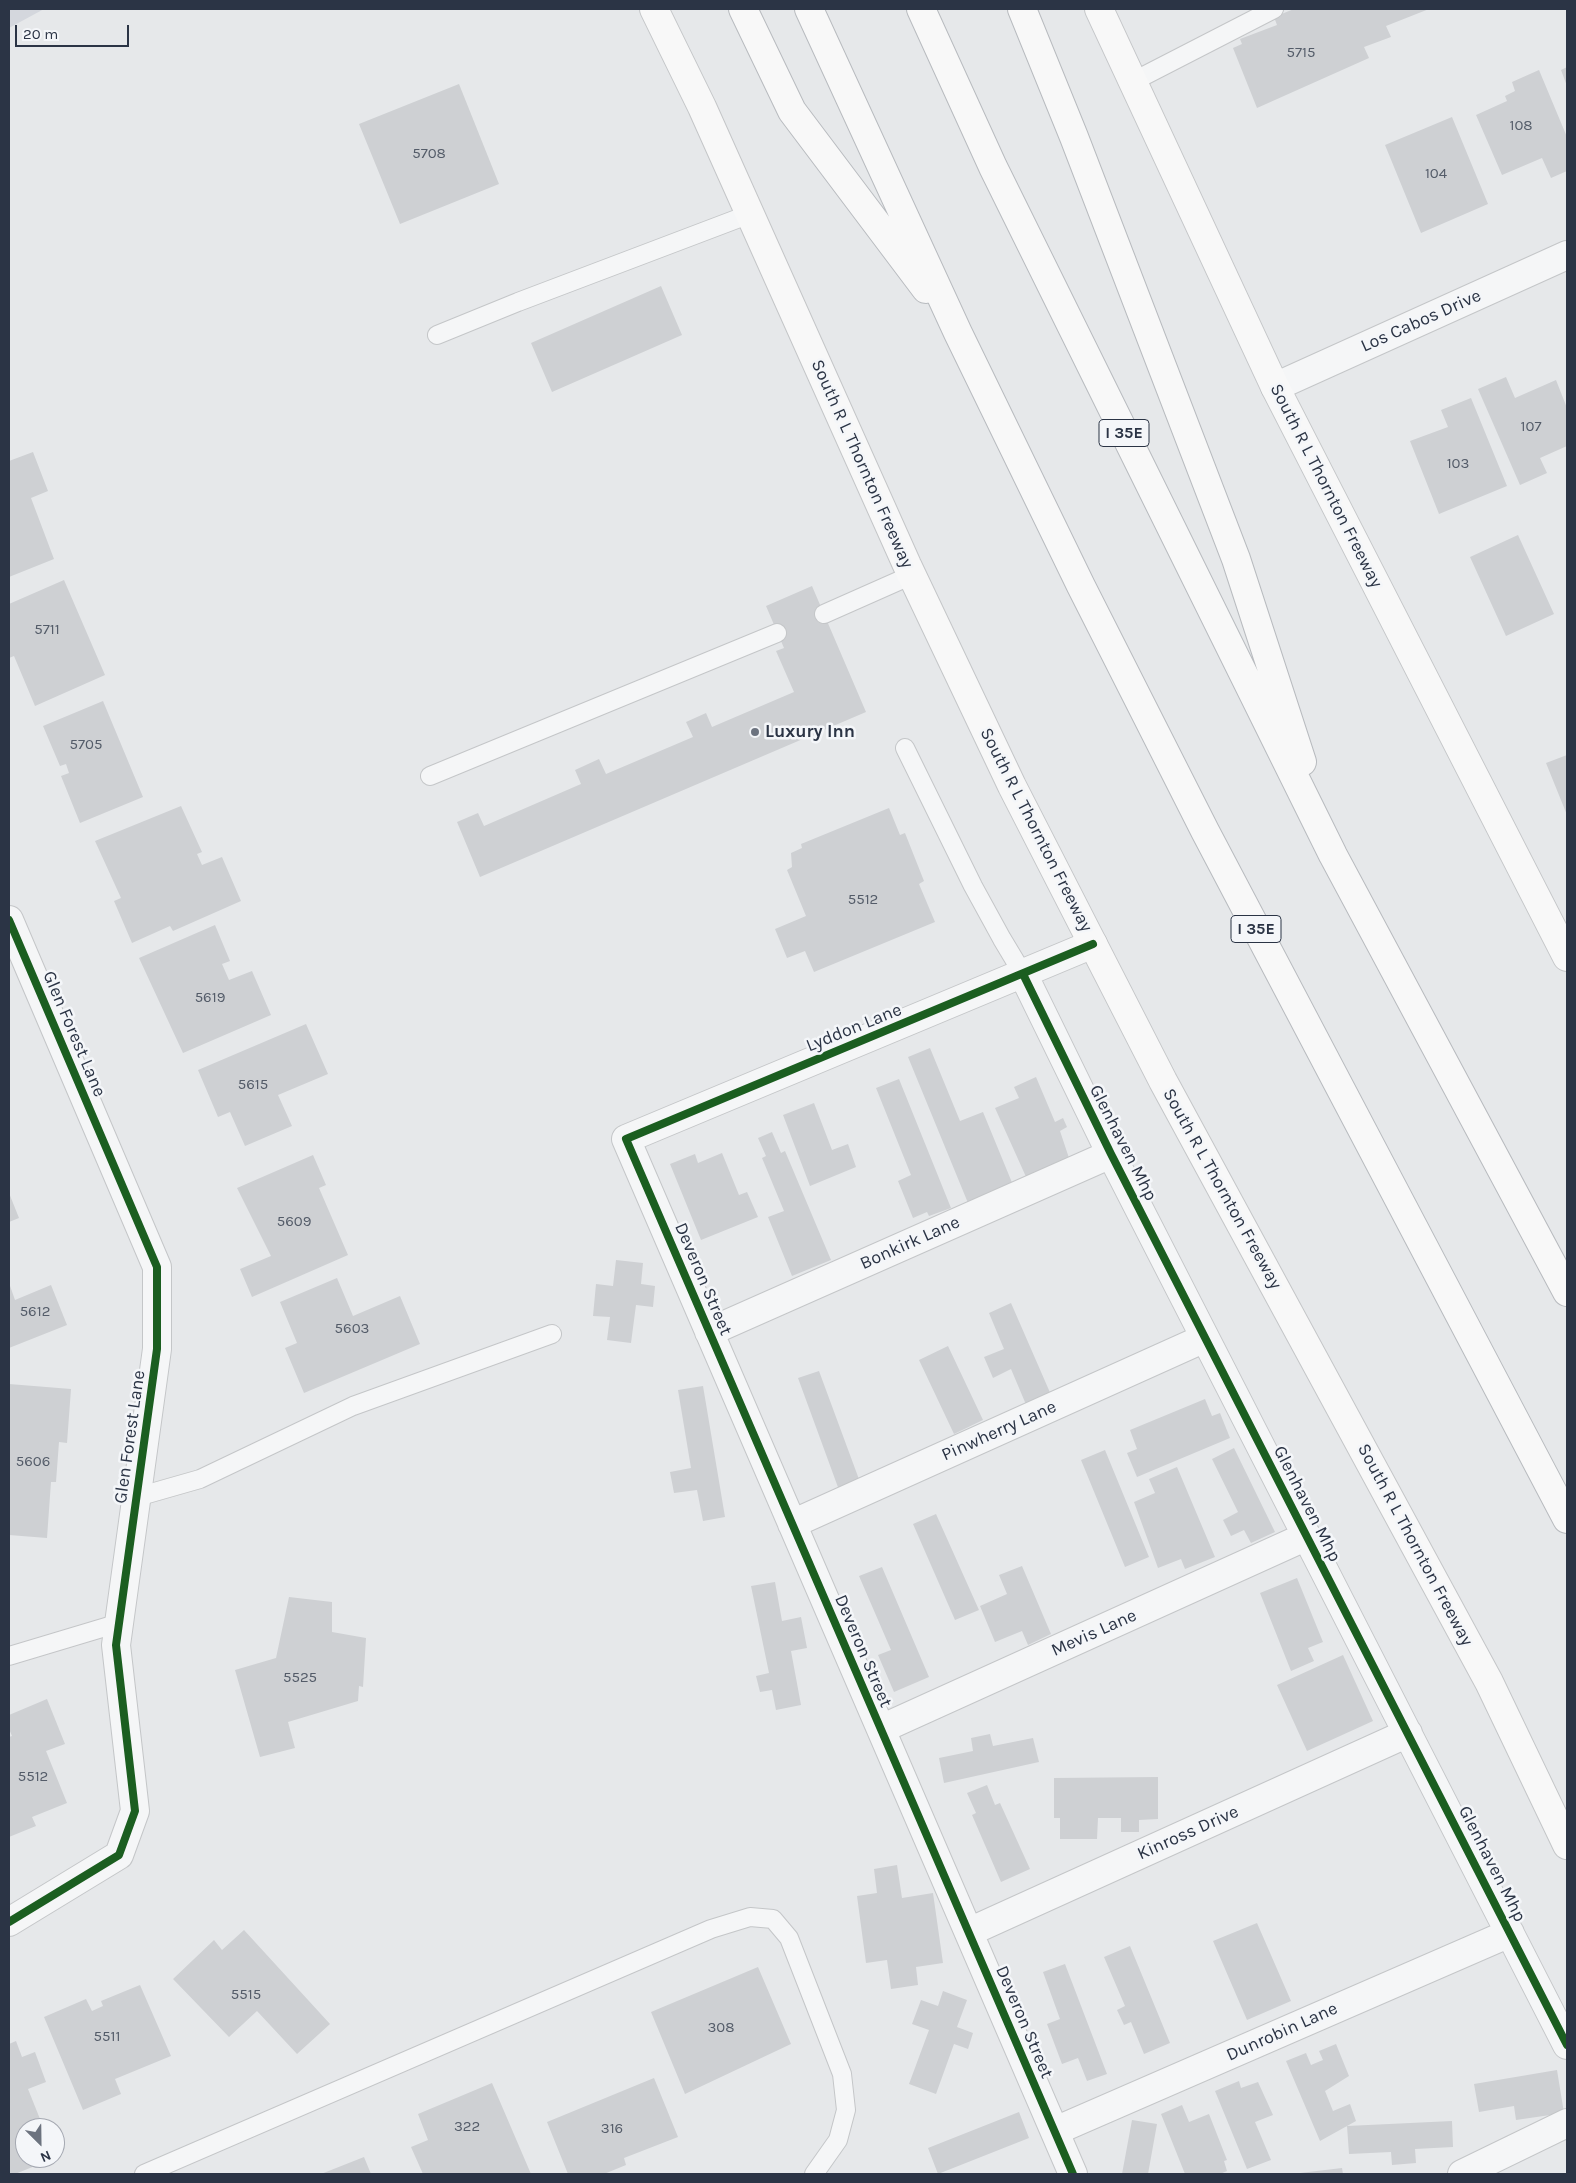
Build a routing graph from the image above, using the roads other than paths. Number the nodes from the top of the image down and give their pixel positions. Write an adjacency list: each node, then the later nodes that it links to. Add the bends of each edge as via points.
1 (654, 9): 9 (main road, South R L Thornton Freeway)
2 (743, 9): 11 (main road, via 792,111)
3 (809, 9): 11 (main road, I 35E)
4 (921, 9): 19 (main road, I 35E, via 993,167)
5 (1022, 9): 19 (main road, via 1236,559)
6 (1099, 9): 8 (main road, South R L Thornton Freeway)
7 (1274, 9): 8 (lane)
8 (1132, 82): 13 (main road, South R L Thornton Freeway)
9 (750, 214): 12 (lane); 14 (main road, South R L Thornton Freeway)
10 (1567, 255): 13 (street, Los Cabos Drive)
11 (958, 332): 31 (main road, I 35E, via 1205,831)
12 (437, 335)
13 (1275, 387): 22 (main road, South R L Thornton Freeway)
14 (912, 575): 15 (lane); 21 (main road, South R L Thornton Freeway, via 1012,786)
15 (824, 614)
16 (777, 633): 18 (lane)
17 (905, 748): 23 (lane, via 977,894)
18 (430, 776)
19 (1333, 854): 26 (main road, I 35E)
20 (9, 920): 30 (street, Glen Forest Lane, via 157,1267 157,1349)
21 (1093, 944): 23 (street, Lyddon Lane); 38 (main road, South R L Thornton Freeway, via 1163,1081 1489,1682)
22 (1567, 957)
23 (1023, 974): 24 (street, Lyddon Lane); 25 (street, Glenhaven Mhp)
24 (626, 1139): 27 (street, Deveron Street)
25 (1111, 1154): 27 (street, Bonkirk Lane); 29 (street, Glenhaven Mhp)
26 (1567, 1292)
27 (709, 1332): 32 (street, Deveron Street)
28 (552, 1334): 30 (lane, via 353,1406 200,1479)
29 (1205, 1338): 32 (street, Pinwherry Lane); 33 (street, Glenhaven Mhp)
30 (136, 1497): 34 (street, Glen Forest Lane)
31 (1567, 1519)
32 (792, 1524): 36 (street, Deveron Street)
33 (1307, 1536): 36 (street, Mevis Lane); 37 (street, Glenhaven Mhp)
34 (119, 1623): 35 (lane); 39 (street, Glen Forest Lane, via 116,1645 136,1811 119,1855)
35 (9, 1656)
36 (881, 1729): 40 (street, Deveron Street)
37 (1408, 1733): 40 (street, Kinross Drive); 41 (street, Glenhaven Mhp)
38 (1567, 1845)
39 (9, 1922)
40 (969, 1932): 44 (street, Deveron Street)
41 (1510, 1933): 42 (street, Glenhaven Mhp); 44 (street, Dunrobin Lane)
42 (1567, 2045)
43 (1567, 2123): 48 (street)
44 (1055, 2131): 47 (street, Deveron Street)
45 (144, 2174): 46 (lane, via 702,1933 750,1916 773,1919 790,1938 842,2074 846,2110 838,2140)
46 (814, 2174)
47 (1074, 2174)
48 (1462, 2174)

